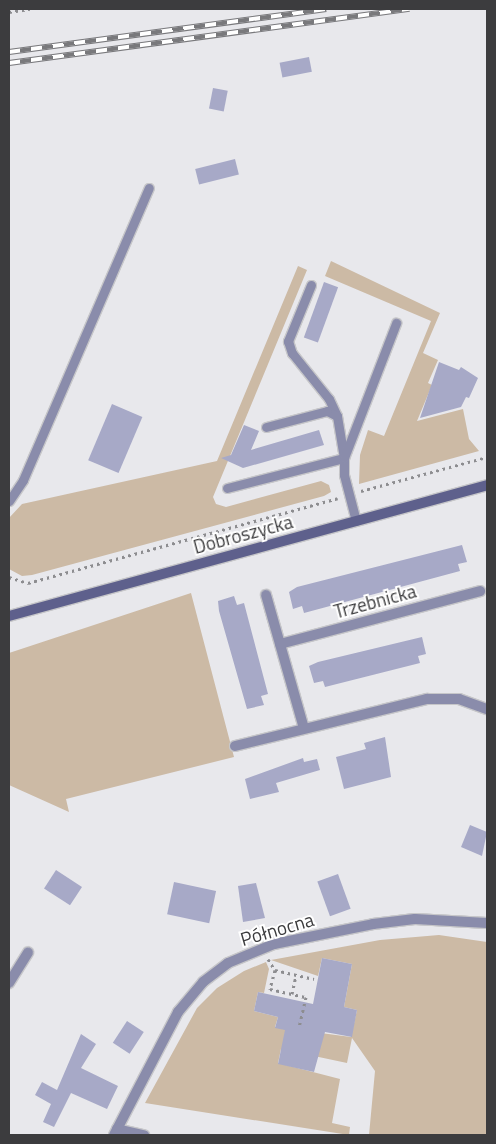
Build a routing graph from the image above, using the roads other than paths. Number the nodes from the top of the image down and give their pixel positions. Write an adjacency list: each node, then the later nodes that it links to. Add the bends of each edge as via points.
1 (149, 188): 9 (lane, via 23,480)
2 (311, 284): 4 (lane, via 288,340 292,353 330,399)
3 (396, 323): 6 (lane)
4 (337, 416): 5 (lane, via 327,411); 6 (lane)
5 (266, 427)
6 (344, 458): 8 (lane); 10 (lane, via 348,495)
7 (487, 485): 10 (main road, Dobroszycka)
8 (227, 488)
9 (9, 501)
10 (356, 521): 13 (main road, Dobroszycka)
11 (480, 591): 14 (street, Trzebnicka)
12 (266, 595): 14 (street)
13 (9, 616)
14 (280, 644): 16 (street)
15 (487, 709): 16 (street, via 459,699 435,698)
16 (304, 728): 17 (street)
17 (235, 746)
18 (486, 920): 21 (street, Północna, via 415,920 373,924 274,944 228,963 203,982 178,1012)
19 (28, 953): 20 (street)
20 (9, 983)
21 (116, 1132): 22 (street)
22 (144, 1135)

